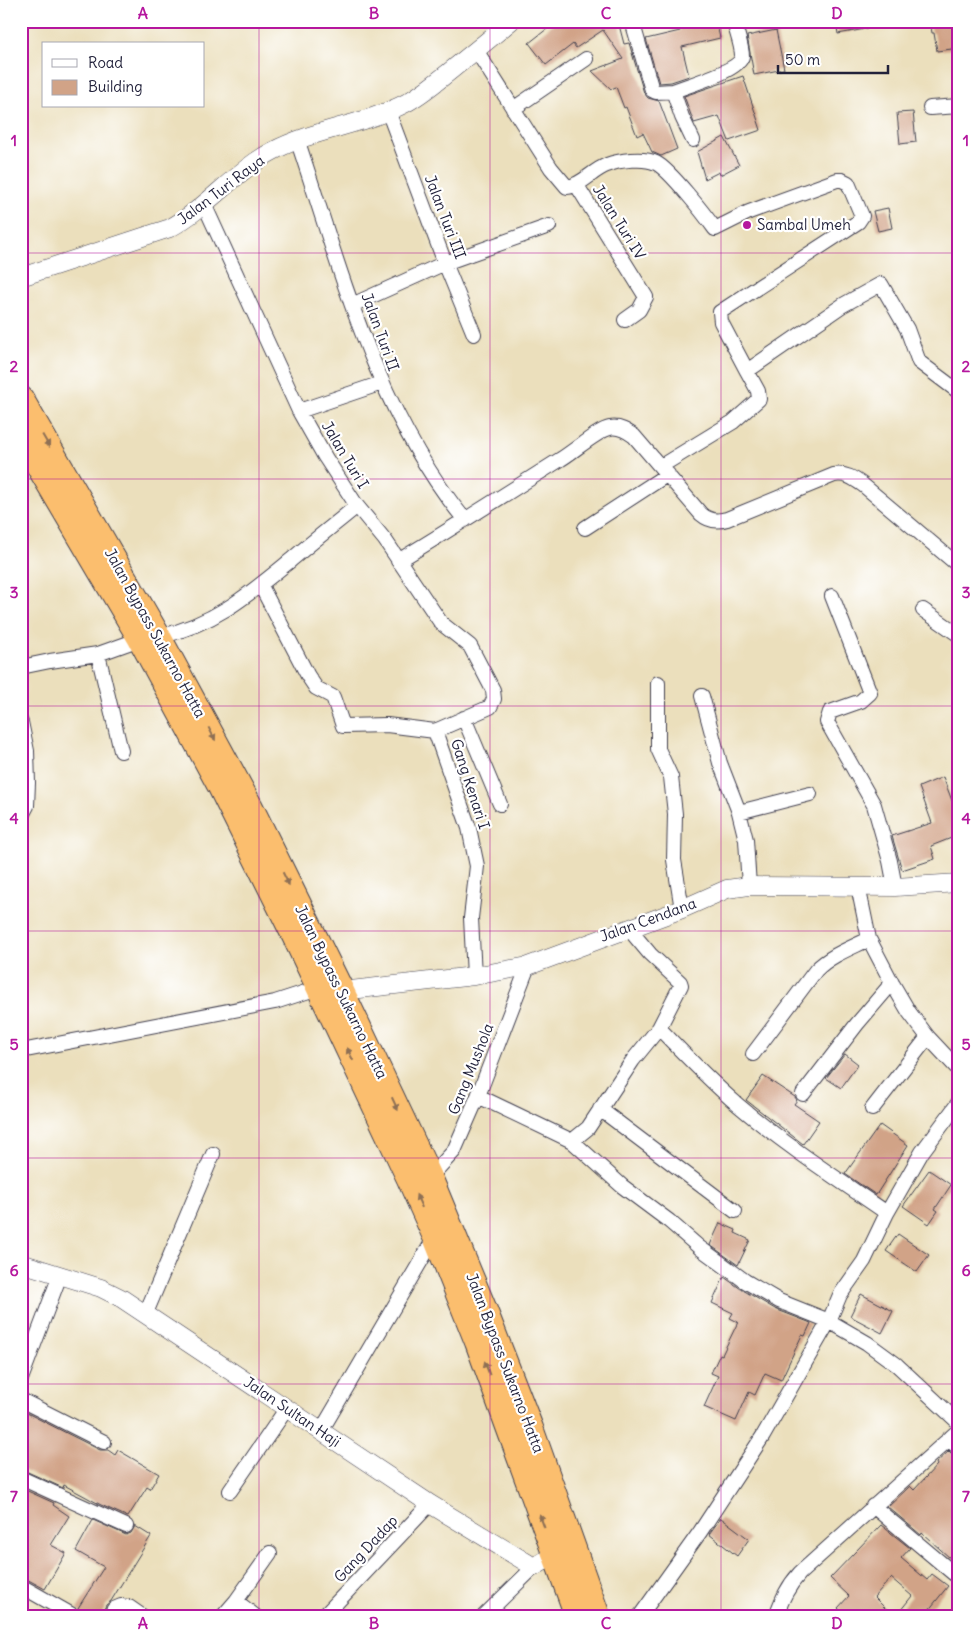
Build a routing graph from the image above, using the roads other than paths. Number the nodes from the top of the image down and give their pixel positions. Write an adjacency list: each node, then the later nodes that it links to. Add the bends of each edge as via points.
1 (511, 21): 4 (street, Jalan Turi Raya)
2 (632, 21): 6 (street, via 652,90)
3 (734, 21): 6 (street, via 742,55 739,63)
4 (476, 50): 9 (street, Jalan Turi IV); 10 (street, Jalan Turi Raya, via 420,94)
5 (586, 59): 9 (street)
6 (673, 91): 12 (street)
7 (959, 106): 8 (street)
8 (930, 108)
9 (513, 109): 13 (street, Jalan Turi IV, via 565,186)
10 (388, 111): 11 (street, Jalan Turi Raya); 16 (street, Jalan Turi III)
11 (297, 139): 14 (street, Jalan Turi Raya, via 258,160); 18 (street, Jalan Turi II)
12 (693, 140)
13 (576, 184): 19 (street, Jalan Turi IV, via 646,297 639,310); 21 (street, via 606,165 621,161 656,163 673,178 715,229 749,212 818,187 842,180 848,183 862,216 858,222 720,312 720,322)
14 (204, 204): 17 (street, Jalan Turi Raya, via 170,228); 25 (street, Jalan Turi I)
15 (549, 226): 16 (street)
16 (445, 263): 18 (street); 20 (street, Jalan Turi III)
17 (21, 277)
18 (352, 305): 22 (street, Jalan Turi II)
19 (624, 320)
20 (474, 334)
21 (747, 371): 23 (street, via 843,304 881,284 907,329 919,362); 27 (street, via 758,390 759,399 733,422)
22 (382, 383): 25 (street); 29 (street, Jalan Turi II, via 428,470)
23 (959, 392)
24 (21, 398): 37 (highway, Jalan Bypass Sukarno Hatta, one-way to 37)
25 (299, 411): 28 (street, Jalan Turi I)
26 (21, 437): 37 (highway, Jalan Bypass Sukarno Hatta)
27 (664, 470): 29 (street, via 634,436 617,427 607,428); 30 (street); 32 (street, via 701,514 719,521 842,474 863,485)
28 (357, 506): 31 (street, Gang Kenari I); 33 (street, Jalan Turi I)
29 (466, 520): 31 (street)
30 (585, 528)
31 (398, 561): 42 (street, Gang Kenari I, via 441,623 470,646 493,690 494,699 490,707)
32 (959, 566)
33 (261, 586): 37 (street, Jalan Turi I, via 212,618 178,632); 44 (street, via 308,676 316,688 334,699 343,726)
34 (832, 596): 53 (street, via 870,692 861,701 830,712 827,722 874,805)
35 (923, 610): 36 (street)
36 (959, 634)
37 (150, 638): 38 (street, Jalan Turi I); 60 (highway, Jalan Bypass Sukarno Hatta); 61 (highway, Jalan Bypass Sukarno Hatta, one-way to 61, via 251,807)
38 (98, 654): 39 (street, Jalan Turi I); 45 (street)
39 (21, 667)
40 (658, 683): 54 (street, via 658,749 671,777 675,814 674,860)
41 (702, 696): 48 (street, via 720,763)
42 (464, 718): 44 (street, Gang Kenari I); 47 (street)
43 (21, 722): 49 (street, via 27,751 28,783 28,806)
44 (435, 731): 58 (street, Gang Kenari I, via 469,828 477,866 471,918)
45 (121, 751)
46 (810, 794): 48 (street)
47 (500, 804)
48 (739, 812): 51 (street, via 746,840)
49 (21, 816)
50 (958, 885): 53 (street, Jalan Cendana)
51 (749, 886): 52 (street, Jalan Cendana); 54 (street, Jalan Cendana, via 727,890)
52 (858, 886): 53 (street, Jalan Cendana); 56 (street)
53 (895, 887)
54 (682, 909): 55 (street, Jalan Cendana)
55 (629, 929): 57 (street, Jalan Cendana); 62 (street, via 682,984)
56 (870, 940): 59 (street); 65 (street, via 824,962)
57 (528, 966): 58 (street, Jalan Cendana); 68 (street, Gang Mushola)
58 (474, 976): 61 (street, Jalan Cendana)
59 (892, 983): 63 (street); 67 (street)
60 (318, 988): 64 (street, via 275,1002); 77 (highway, Jalan Bypass Sukarno Hatta, one-way to 60)
61 (342, 992): 74 (highway, Jalan Bypass Sukarno Hatta, one-way to 74)
62 (659, 1028): 70 (street); 76 (street, via 744,1110 801,1155)
63 (928, 1037): 66 (street); 71 (street)
64 (21, 1051)
65 (753, 1054)
66 (959, 1070)
67 (803, 1094)
68 (478, 1096): 72 (street); 74 (street, Gang Mushola, via 454,1151)
69 (959, 1102): 76 (street, via 922,1152)
70 (600, 1109): 72 (street, via 588,1128); 75 (street)
71 (872, 1109)
72 (572, 1141): 81 (street, via 622,1186 745,1281 778,1300)
73 (213, 1154): 80 (street)
74 (430, 1177): 100 (highway, Jalan Bypass Sukarno Hatta, via 531,1428)
75 (735, 1211)
76 (887, 1213): 81 (street)
77 (435, 1237): 86 (street); 95 (highway, Jalan Bypass Sukarno Hatta, one-way to 77, via 484,1360)
78 (21, 1263): 79 (street, Jalan Sultan Haji)
79 (60, 1275): 80 (street, Jalan Sultan Haji, via 101,1288); 82 (street)
80 (146, 1313): 84 (street, Jalan Sultan Haji)
81 (829, 1321): 85 (street, via 897,1365); 108 (street, via 763,1436)
82 (21, 1379)
83 (21, 1400): 88 (street)
84 (287, 1408): 86 (street, Jalan Sultan Haji); 90 (street)
85 (959, 1423)
86 (321, 1431): 91 (street, Jalan Sultan Haji)
87 (955, 1439): 92 (street)
88 (104, 1442)
89 (21, 1478): 93 (street)
90 (230, 1491)
91 (430, 1504): 96 (street, Jalan Sultan Haji); 106 (street, Gang Dadap)
92 (873, 1506): 97 (street); 109 (street, via 791,1583)
93 (126, 1526)
94 (270, 1554): 99 (street)
95 (554, 1555): 96 (street); 100 (highway, Jalan Bypass Sukarno Hatta)
96 (534, 1567): 107 (street)
97 (959, 1578)
98 (21, 1586): 101 (street)
99 (236, 1601): 104 (street); 105 (street)
100 (593, 1614)
101 (74, 1616)
102 (110, 1616): 103 (street, via 121,1606)
103 (142, 1616)
104 (223, 1616)
105 (255, 1616)
106 (324, 1616)
107 (484, 1616)
108 (640, 1616)
109 (776, 1616)

